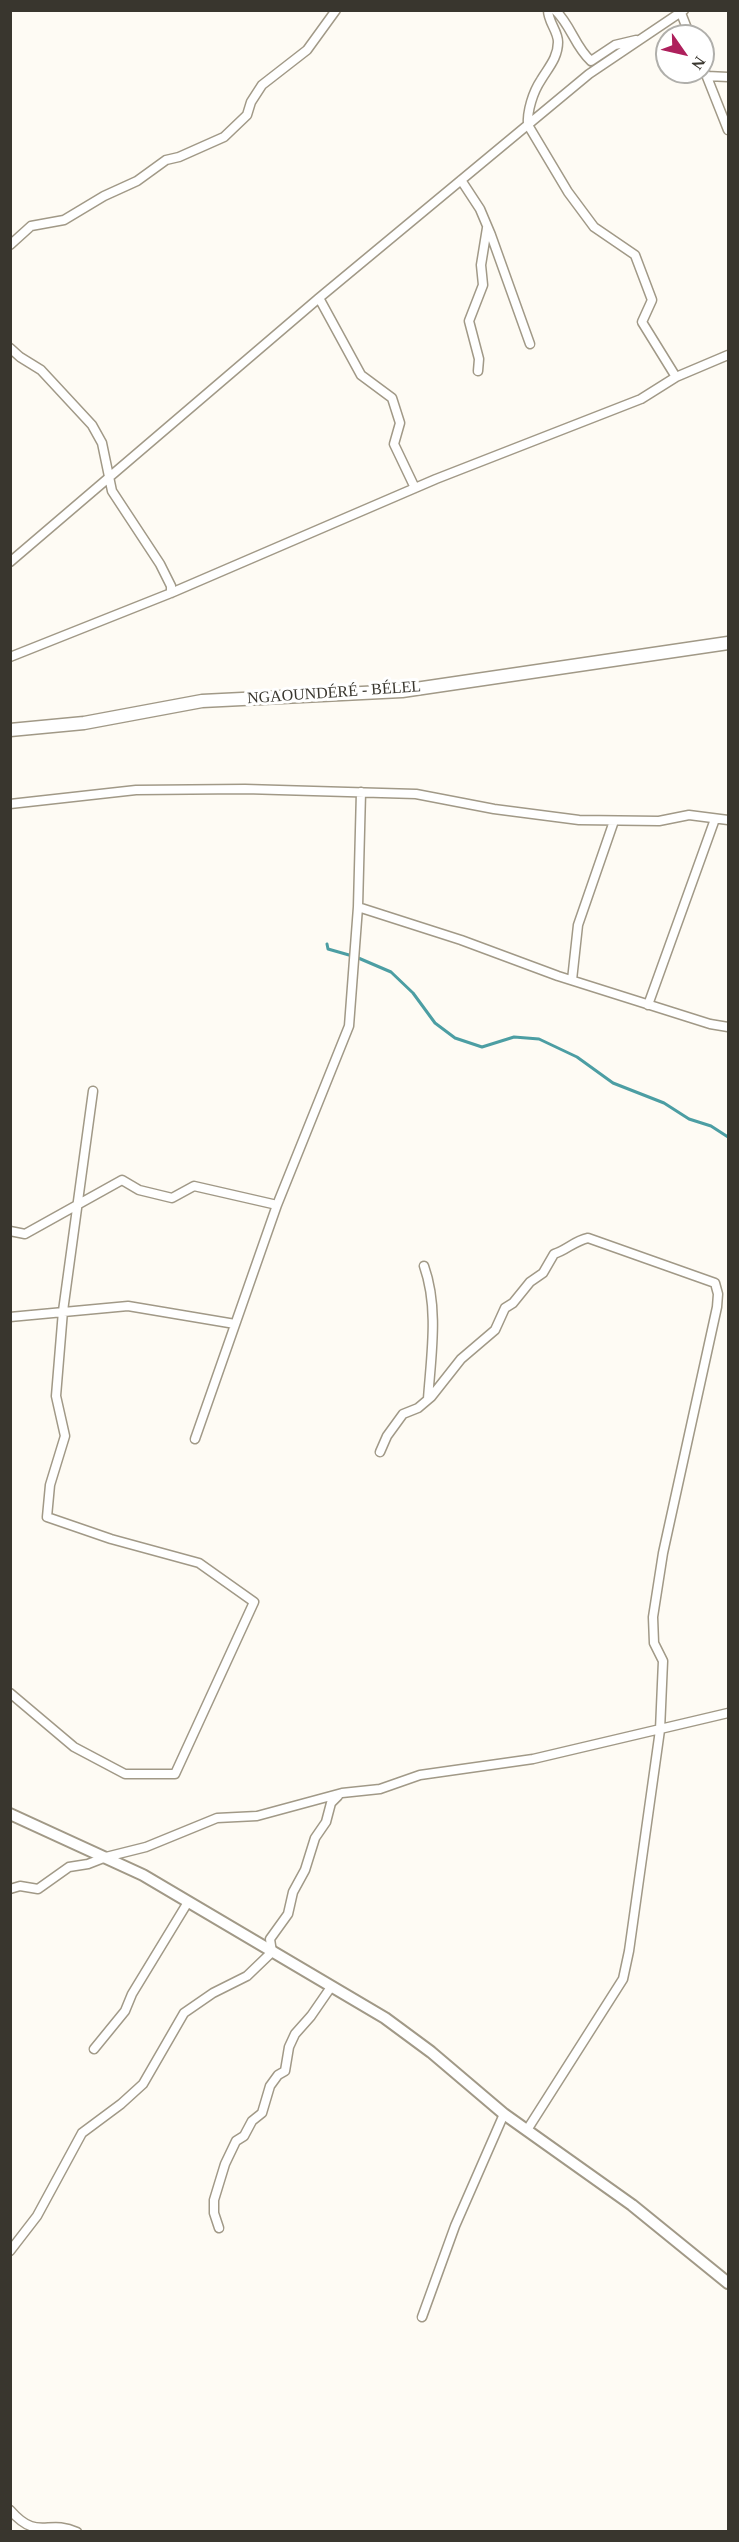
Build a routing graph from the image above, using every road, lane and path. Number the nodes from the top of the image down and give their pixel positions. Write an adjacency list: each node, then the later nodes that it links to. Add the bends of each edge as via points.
1 (336, 10): 11 (street, via 307,50 262,85 247,115 224,137 166,160 137,181 64,220 31,226)
2 (548, 10): 7 (street, via 558,42 549,70 536,91)
3 (555, 10): 5 (street, via 591,61 615,45)
4 (683, 12): 5 (street)
5 (644, 38): 7 (street, via 589,74)
6 (710, 84): 8 (street)
7 (528, 125): 9 (street); 17 (street, via 594,227 635,255 652,300 642,322)
8 (729, 130)
9 (461, 180): 10 (street); 12 (street)
10 (487, 227): 13 (street); 16 (street, via 481,266 483,285 469,321 479,359)
11 (10, 245)
12 (319, 298): 18 (street); 19 (street, via 361,375 392,398 400,423 394,444)
13 (530, 344)
14 (10, 348): 18 (street, via 40,370 92,425 102,443)
15 (729, 355): 17 (street)
16 (478, 371)
17 (676, 377): 19 (street, via 641,399)
18 (108, 479): 20 (street); 21 (street, via 116,498 160,564)
19 (416, 488): 21 (street)
20 (10, 562)
21 (171, 593): 23 (street)
22 (729, 643): 24 (main road, NGAOUNDÉRÉ - BÉLEL, via 402,691 202,701 84,723)
23 (10, 657)
24 (10, 730)
25 (360, 792): 26 (street, via 136,790); 28 (street, via 416,794 505,811); 30 (street)
26 (10, 804)
27 (715, 819): 28 (street, via 689,814 658,821); 29 (street); 32 (street)
28 (614, 820): 31 (street, via 578,925)
29 (729, 820)
30 (358, 907): 31 (street); 36 (street, via 349,1026)
31 (572, 980): 32 (street)
32 (648, 1005): 33 (street)
33 (729, 1027)
34 (93, 1091): 35 (street)
35 (77, 1205): 36 (street, via 122,1180 139,1190 172,1198 194,1185); 37 (street, via 25,1234); 39 (street)
36 (277, 1205): 41 (street)
37 (10, 1231)
38 (424, 1266): 42 (street, via 430,1287 433,1335)
39 (63, 1311): 40 (street); 41 (street, via 128,1306); 45 (street, via 56,1396 64,1436 50,1485 46,1517 199,1563 254,1602 175,1774 125,1774 74,1748)
40 (10, 1317)
41 (235, 1324): 43 (street)
42 (428, 1400): 44 (street, via 403,1414); 47 (street, via 461,1359 495,1330 505,1308 543,1273 554,1254 575,1241 588,1238 715,1283 717,1307 663,1553 653,1617 654,1643 663,1661)
43 (195, 1439)
44 (380, 1452)
45 (10, 1693)
46 (729, 1713): 47 (street)
47 (660, 1730): 48 (street, via 533,1759 420,1774 380,1790); 57 (street, via 623,1979)
48 (342, 1793): 50 (street, via 257,1816 217,1818 146,1847); 53 (street, via 331,1803 305,1870 292,1892 288,1914 270,1939)
49 (10, 1814): 50 (street)
50 (106, 1857): 51 (street, via 69,1867 38,1889); 52 (street)
51 (10, 1889)
52 (188, 1902): 53 (street); 55 (street, via 125,2012)
53 (272, 1952): 54 (street); 59 (street, via 247,1976 184,2013 143,2084 82,2133 37,2216)
54 (331, 1987): 56 (street, via 385,2018); 58 (street, via 295,2034 285,2071 270,2086 262,2113 236,2141 225,2164 214,2200)
55 (94, 2049)
56 (504, 2114): 57 (street); 61 (street, via 455,2226)
57 (527, 2130): 60 (street, via 632,2205)
58 (219, 2228)
59 (10, 2251)
60 (729, 2283)
61 (422, 2317)
62 (10, 2510): 63 (street, via 24,2527 33,2530 63,2527)
63 (77, 2532)

